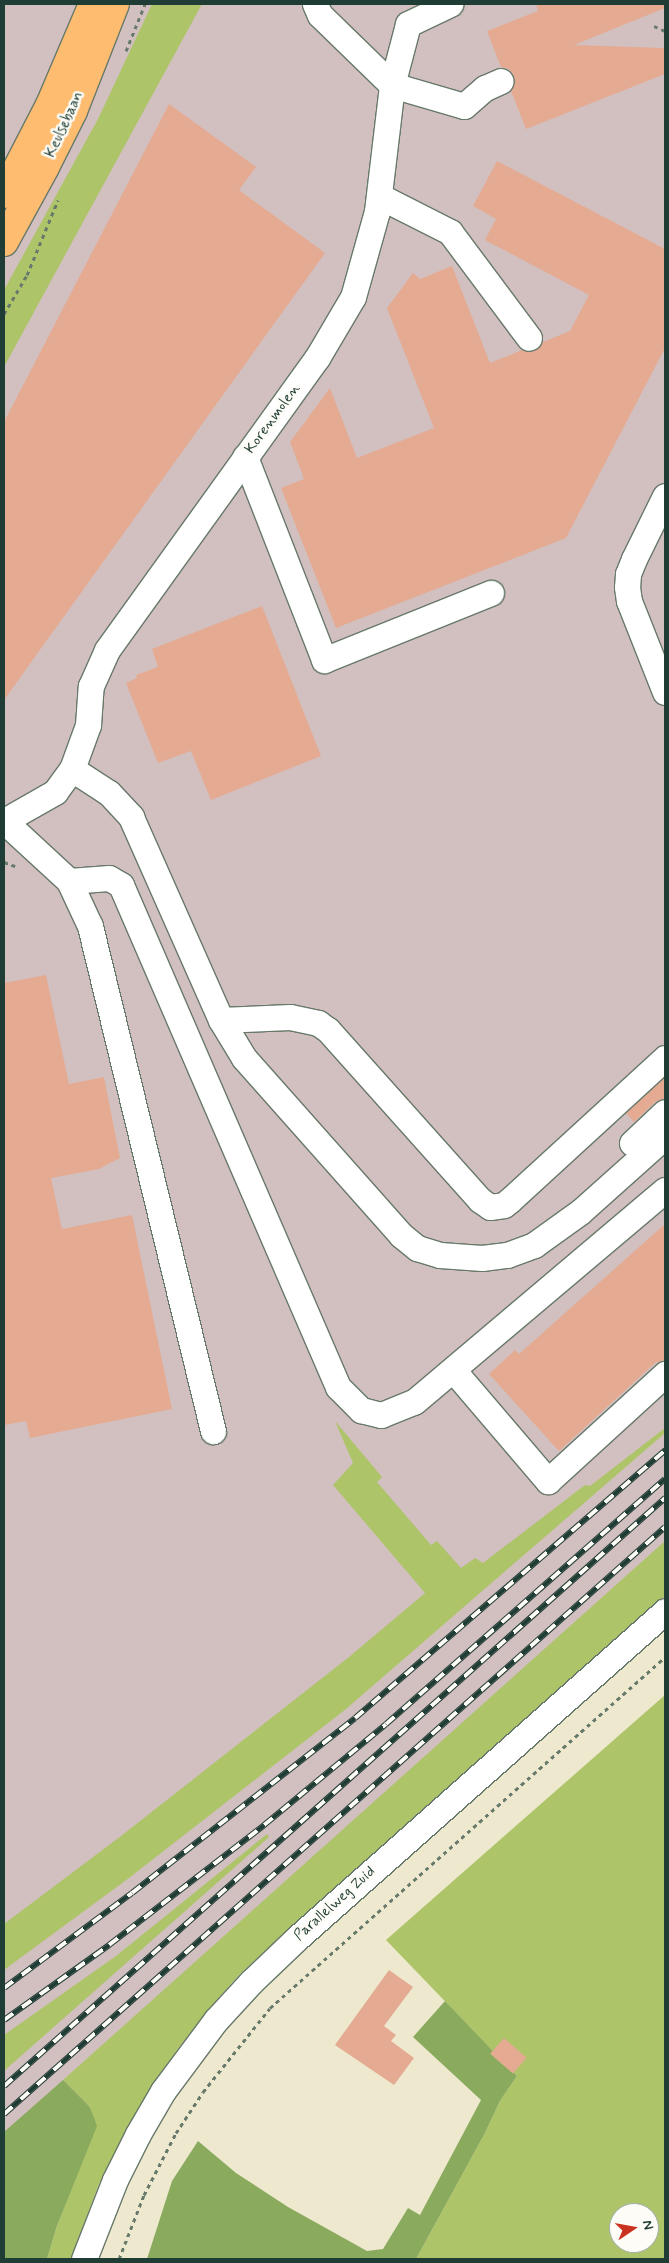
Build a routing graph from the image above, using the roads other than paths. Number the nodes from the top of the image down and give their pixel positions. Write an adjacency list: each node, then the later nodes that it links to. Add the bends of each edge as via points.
1 (92, 4): 7 (main road, Keulsebaan, via 50,106)
2 (115, 4): 9 (main road, Keulsebaan, via 73,111)
3 (315, 4): 6 (street, via 320,15)
4 (450, 4): 6 (street, Korenmolen, via 408,24)
5 (501, 81): 6 (street, via 485,88 464,106)
6 (392, 84): 8 (street, Korenmolen)
7 (4, 194)
8 (379, 196): 10 (street, via 450,232); 11 (street, Korenmolen, via 352,297 317,358)
9 (4, 242)
10 (529, 338)
11 (246, 456): 13 (street, via 324,660); 15 (street, Korenmolen, via 107,650 91,686 88,725)
12 (665, 496): 14 (street, via 628,574 629,601)
13 (492, 593)
14 (665, 692)
15 (72, 769): 16 (street, Korenmolen, via 55,792); 18 (street, via 109,793 131,817)
16 (4, 821): 17 (street, Korenmolen)
17 (69, 881): 24 (street, via 109,878 121,885 338,1387 361,1410 381,1415 414,1402); 26 (street, Korenmolen, via 90,926)
18 (221, 1020): 19 (street, via 290,1016 318,1023 328,1030 480,1200 490,1207 504,1205 510,1200); 23 (street, via 252,1069 408,1242 440,1255 482,1258)
19 (665, 1058)
20 (665, 1112): 23 (street)
21 (665, 1136): 23 (street, via 550,1235)
22 (665, 1190): 24 (street)
23 (507, 1255)
24 (454, 1371): 25 (street, via 548,1481)
25 (665, 1374)
26 (212, 1432)
27 (665, 1611): 28 (street, Parallelweg Zuid, via 296,1939 216,2020 163,2091 138,2134 115,2180)
28 (84, 2259)

